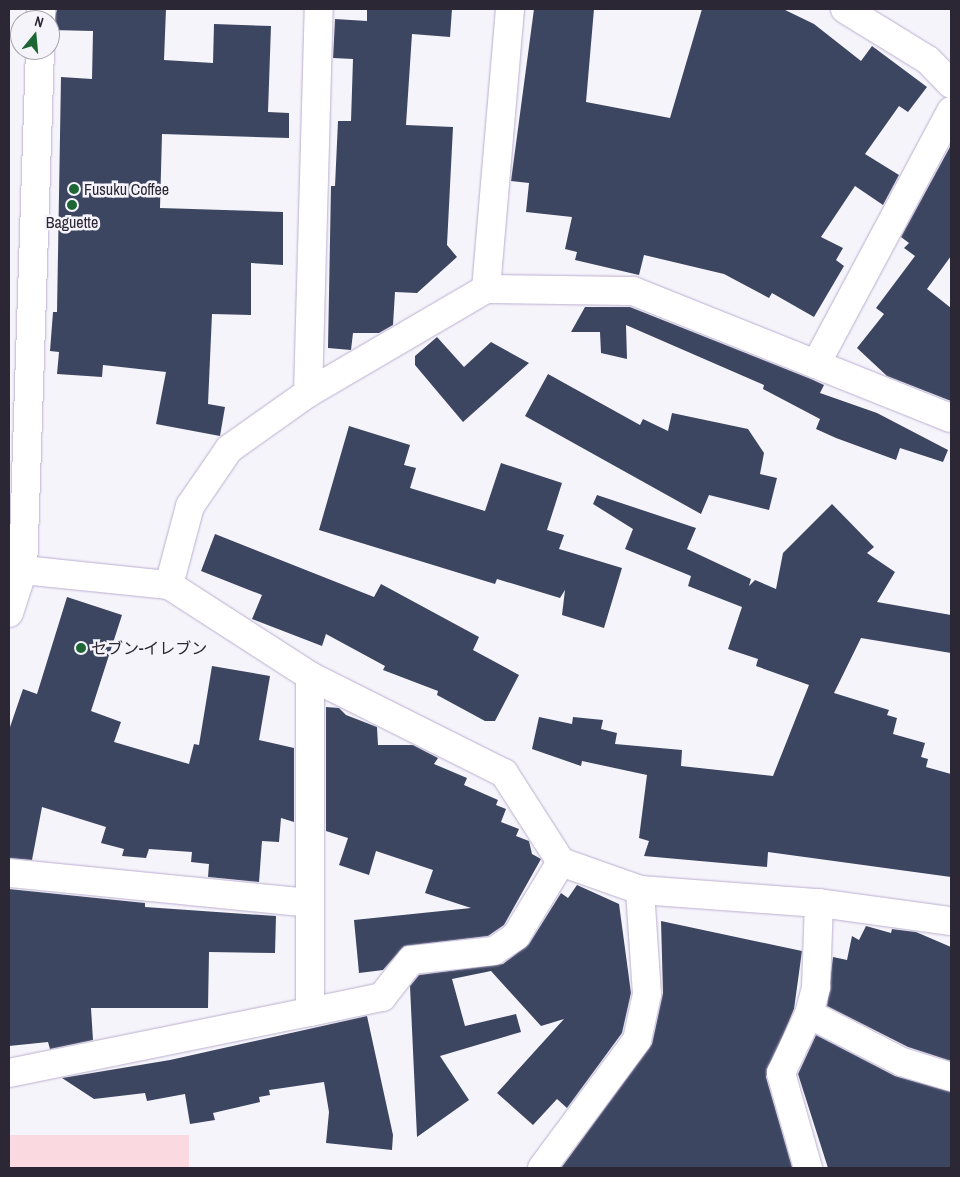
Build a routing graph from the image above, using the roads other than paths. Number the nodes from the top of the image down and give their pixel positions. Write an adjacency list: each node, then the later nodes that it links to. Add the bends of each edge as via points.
1 (319, 9): 9 (street)
2 (510, 9): 7 (street)
3 (845, 9): 5 (street, via 928,60)
4 (40, 60): 11 (street)
5 (951, 84)
6 (951, 111): 8 (street)
7 (486, 288): 8 (street, via 633,291); 9 (street)
8 (816, 364): 10 (street)
9 (308, 393): 12 (street, via 230,449 190,506)
10 (951, 418)
11 (23, 570): 12 (street); 13 (street)
12 (169, 585): 14 (street)
13 (9, 613)
14 (310, 676): 15 (street, via 504,773); 18 (street)
15 (561, 862): 17 (street); 21 (street, via 516,936 494,951 411,960 382,997)
16 (9, 873): 18 (street)
17 (640, 890): 19 (street); 25 (street, via 647,994 637,1040)
18 (307, 903): 21 (street)
19 (818, 903): 20 (street); 22 (street, via 816,987)
20 (951, 921)
21 (310, 1012): 23 (street)
22 (808, 1014): 24 (street, via 902,1062); 26 (street, via 780,1073)
23 (9, 1073)
24 (951, 1078)
25 (542, 1168)
26 (808, 1168)

